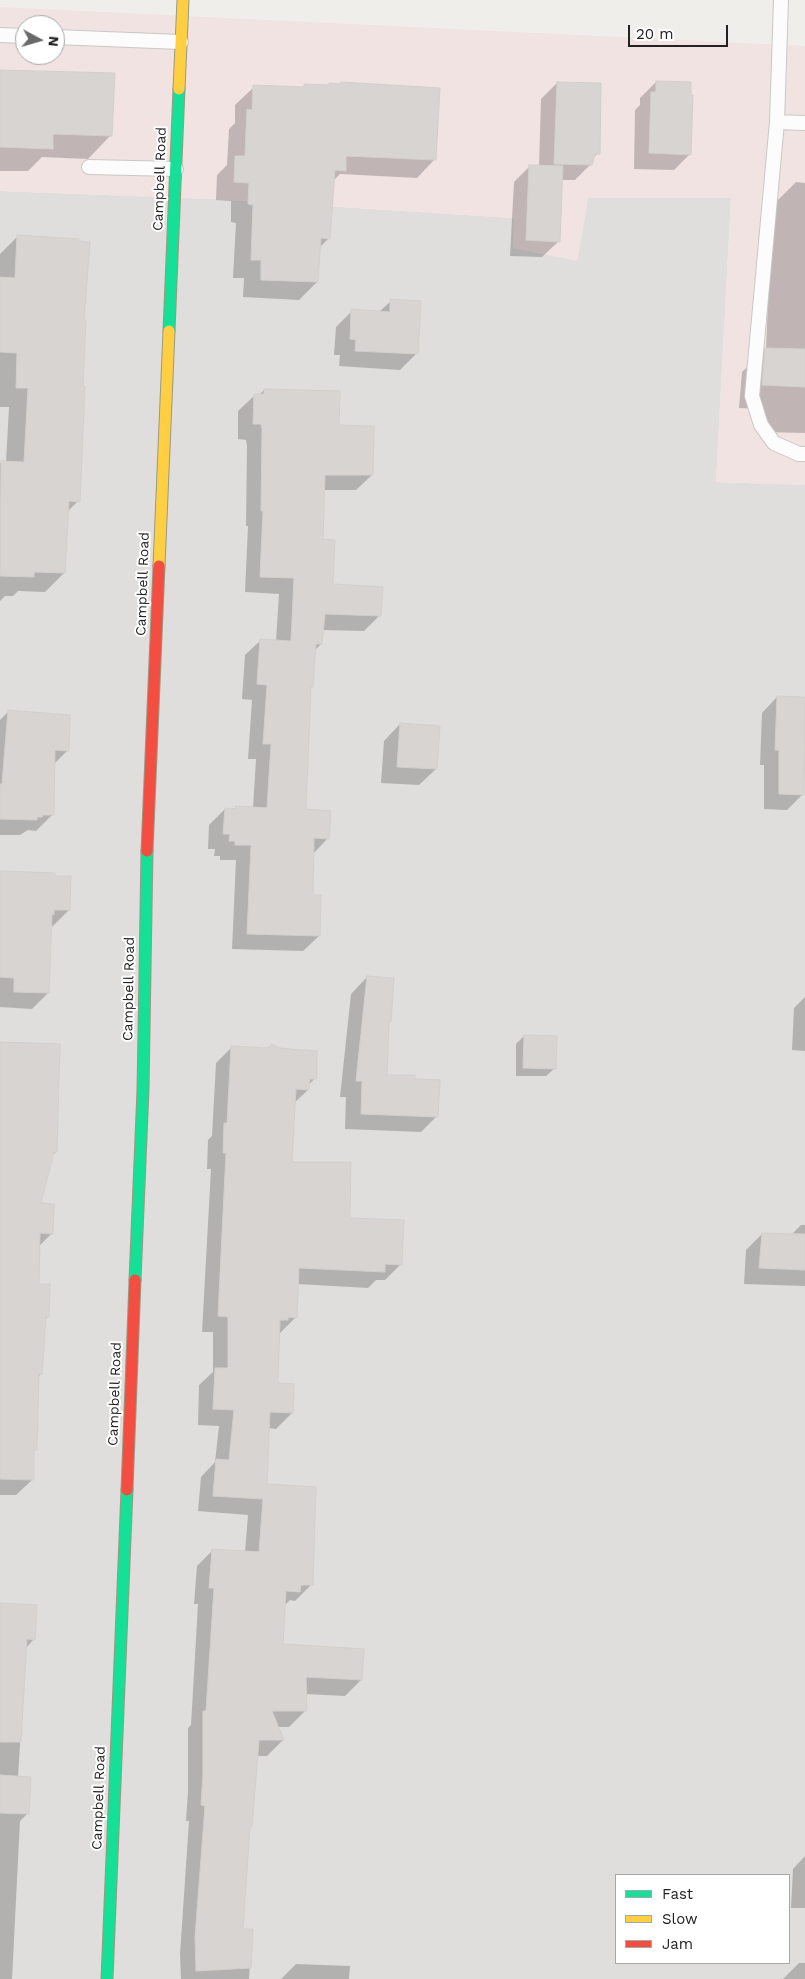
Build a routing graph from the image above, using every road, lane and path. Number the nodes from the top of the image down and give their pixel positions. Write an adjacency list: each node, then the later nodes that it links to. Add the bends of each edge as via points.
1 (183, 0): 6 (street, Campbell Road)
2 (781, 0): 7 (lane)
3 (0, 35): 4 (lane)
4 (15, 36)
5 (65, 37): 6 (lane)
6 (181, 42): 10 (street, Campbell Road)
7 (777, 122): 8 (lane); 11 (lane, via 752,396 761,425 774,443)
8 (805, 123)
9 (88, 167): 10 (lane)
10 (176, 169): 12 (street, Campbell Road, via 148,814 142,1090)
11 (805, 454)
12 (107, 1979)

